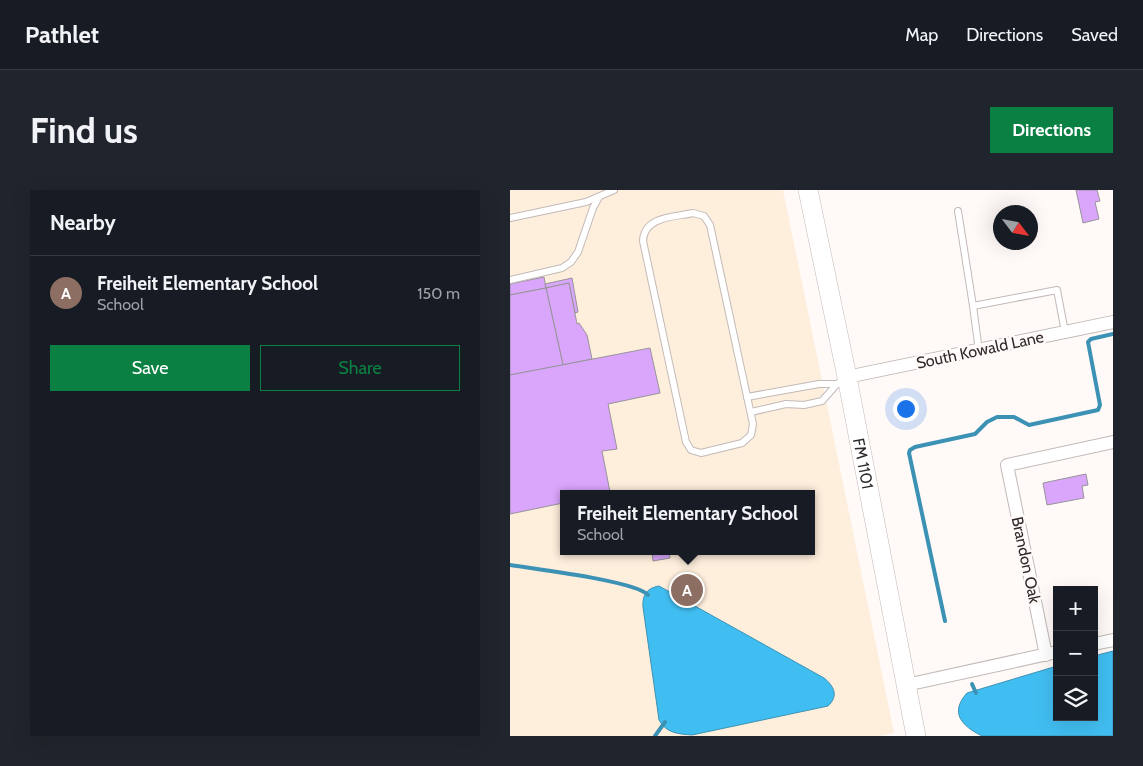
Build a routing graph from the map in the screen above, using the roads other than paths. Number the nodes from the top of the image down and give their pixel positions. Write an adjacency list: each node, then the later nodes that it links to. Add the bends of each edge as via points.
1 (614, 190): 3 (lane)
2 (808, 190): 11 (main road, FM 1101 / FM 1101)
3 (599, 197): 5 (lane); 6 (lane, via 571,262 562,268)
4 (958, 211): 7 (lane)
5 (510, 218)
6 (510, 280)
7 (973, 306): 9 (lane, via 1057,290); 10 (lane)
8 (1113, 322): 9 (street, South Kowald Lane)
9 (1065, 332): 10 (street, South Kowald Lane)
10 (979, 351): 11 (street, South Kowald Lane)
11 (842, 381): 12 (lane); 13 (lane, via 822,400); 18 (main road, FM 1101 / FM 1101)
12 (747, 397): 13 (lane); 13 (lane, via 708,220 693,213 655,221 646,230 643,241 688,446 701,453 742,443 753,430)
13 (751, 412)
14 (1113, 442): 17 (street, Brandon Oak, via 1007,465)
15 (1113, 640): 16 (street)
16 (1098, 643)
17 (1051, 654): 18 (street)
18 (906, 685): 19 (main road, FM 1101 / FM 1101)
19 (916, 736)

